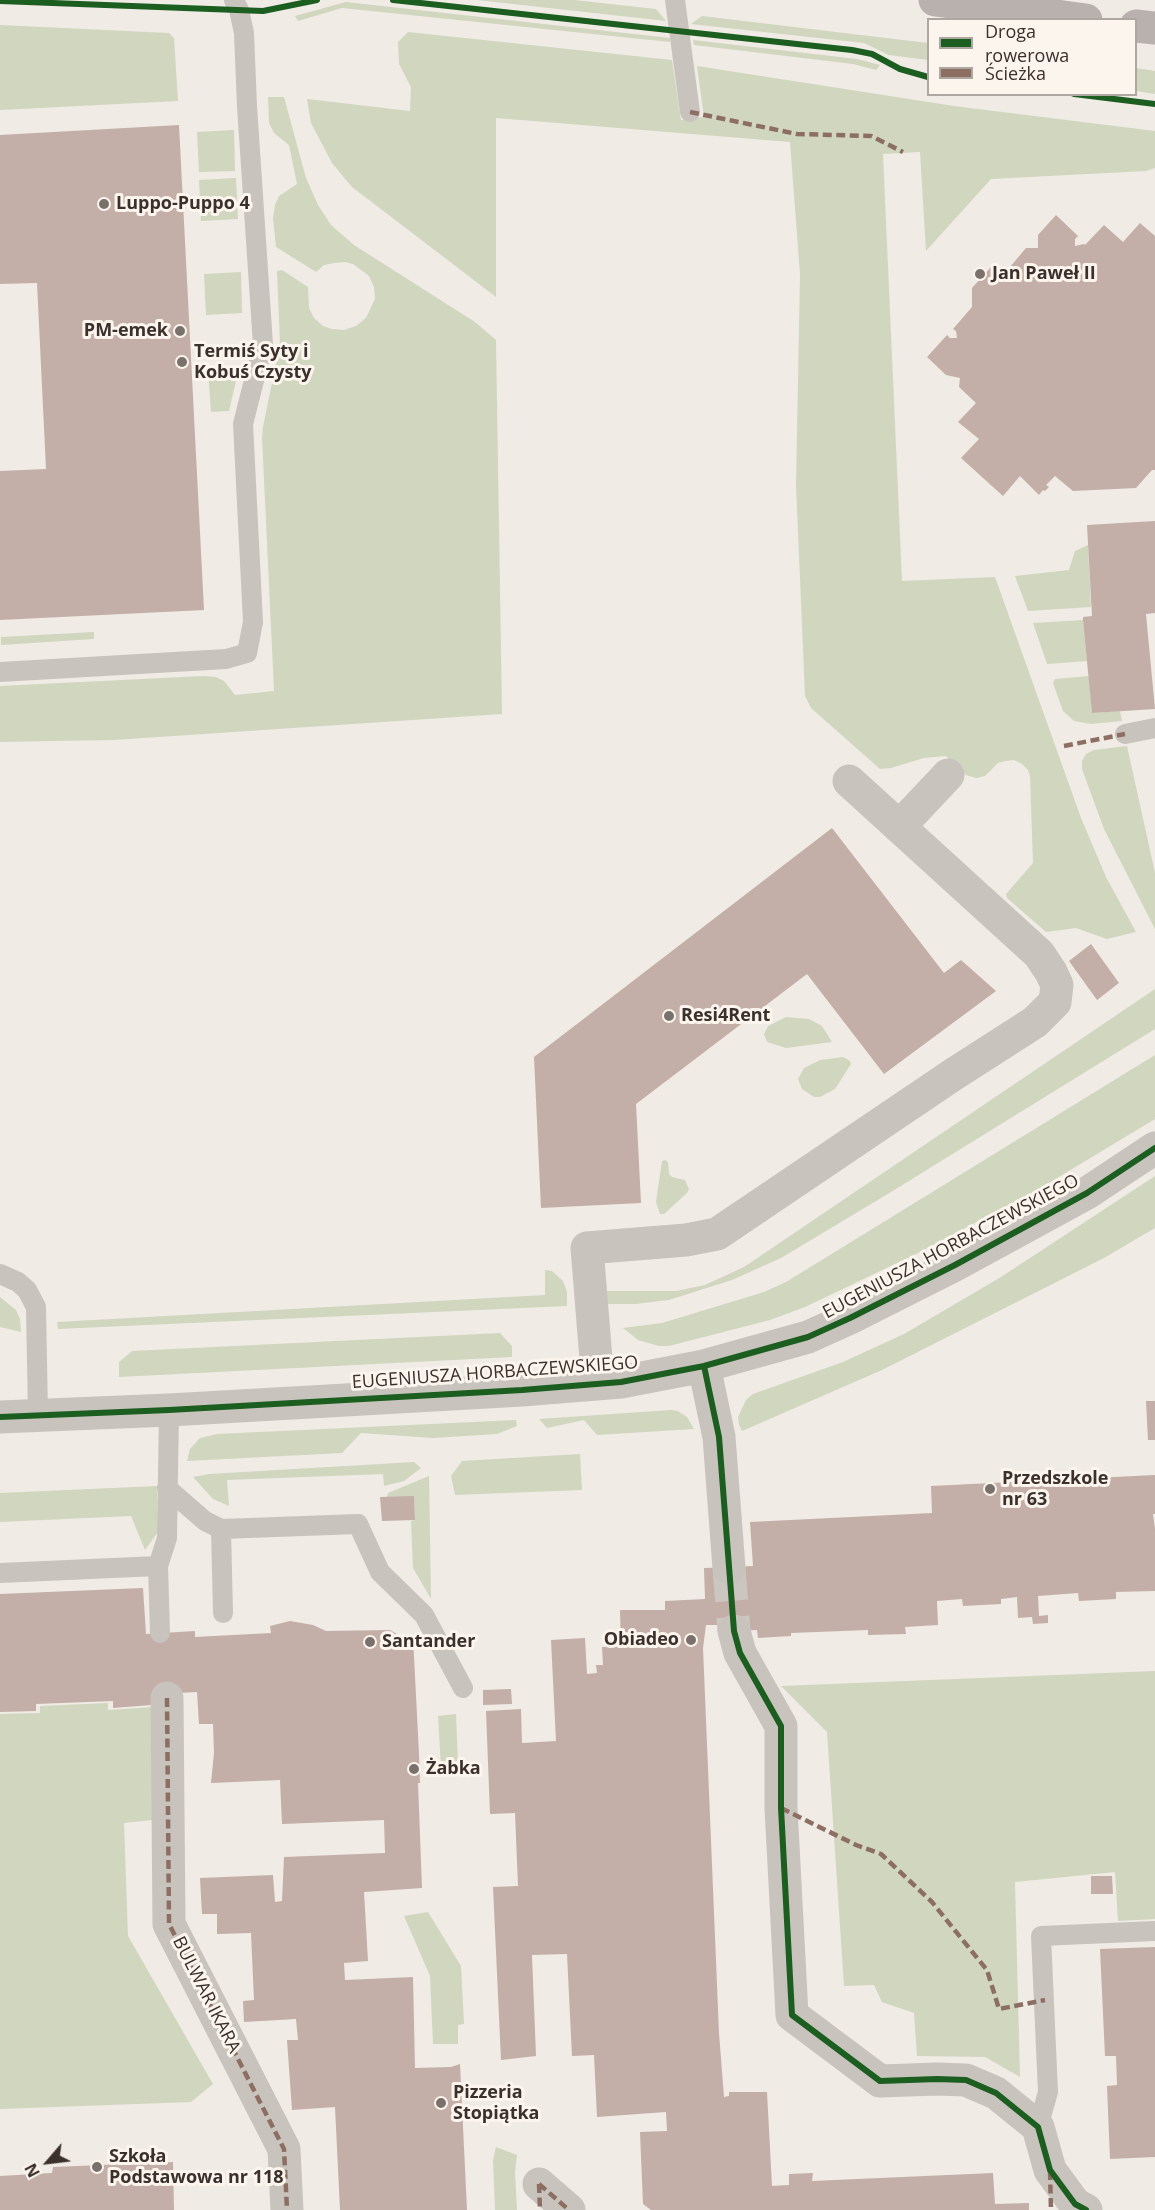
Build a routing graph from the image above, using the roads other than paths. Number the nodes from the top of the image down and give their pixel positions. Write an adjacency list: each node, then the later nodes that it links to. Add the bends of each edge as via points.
1 (234, 0): 8 (lane, via 244,33 263,345 243,424 253,622 247,653 226,659)
2 (675, 0): 7 (lane)
3 (935, 0): 4 (main road)
4 (1071, 18)
5 (1137, 26): 6 (main road)
6 (1155, 28)
7 (690, 112)
8 (0, 672)
9 (1155, 728): 10 (lane)
10 (1125, 734)
11 (948, 775): 13 (street)
12 (849, 781): 13 (street)
13 (899, 827): 17 (street, via 1039,954 1057,985 1055,1002 1035,1022 717,1234 586,1248)
14 (1155, 1148): 16 (street, EUGENIUSZA HORBACZEWSKIEGO, via 1088,1193 850,1318 808,1337)
15 (0, 1274): 19 (lane, via 18,1281 36,1307)
16 (705, 1366): 17 (street, EUGENIUSZA HORBACZEWSKIEGO); 24 (street, via 719,1437)
17 (598, 1384): 18 (street, EUGENIUSZA HORBACZEWSKIEGO)
18 (169, 1410): 19 (street, EUGENIUSZA HORBACZEWSKIEGO); 21 (lane)
19 (38, 1415): 20 (street, EUGENIUSZA HORBACZEWSKIEGO)
20 (0, 1417)
21 (167, 1488): 22 (lane, via 205,1521); 23 (lane, via 167,1538)
22 (221, 1529): 26 (lane); 29 (lane, via 358,1524 380,1572 423,1615)
23 (158, 1566): 25 (lane); 28 (lane)
24 (729, 1568)
25 (0, 1573)
26 (223, 1613)
27 (734, 1631): 32 (street, via 740,1653 780,1726 792,2015 880,2081 966,2080 996,2094)
28 (160, 1633)
29 (463, 1688)
30 (167, 1698): 34 (street, BULWAR IKARA, via 169,1924 284,2149)
31 (1155, 1930): 32 (lane, via 1041,1936 1048,2092)
32 (1038, 2127): 33 (street, via 1050,2170)
33 (1078, 2208)
34 (287, 2210)
35 (540, 2210): 36 (street, via 539,2184)
36 (569, 2210)

